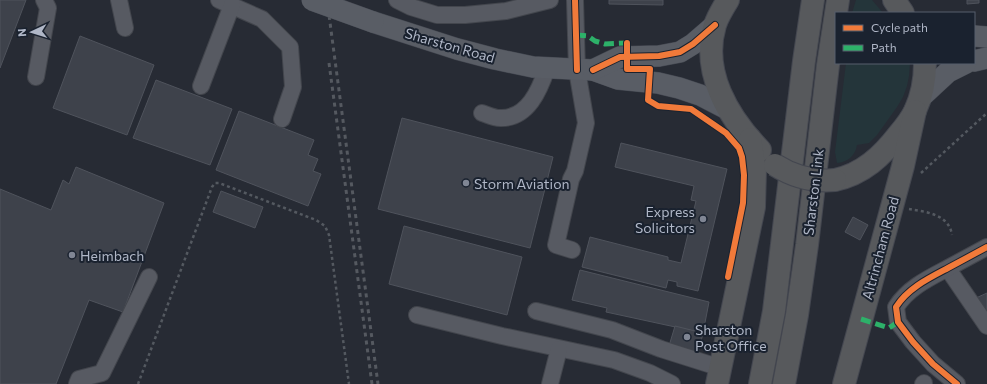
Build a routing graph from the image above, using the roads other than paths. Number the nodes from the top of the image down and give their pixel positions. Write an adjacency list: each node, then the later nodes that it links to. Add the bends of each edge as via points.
1 (44, 0): 23 (street, via 48,8)
2 (119, 0): 14 (street)
3 (312, 0): 21 (main road, Sharston Road, bridge, via 457,49)
4 (397, 0): 5 (street, via 438,15 465,15 506,11)
5 (550, 0)
6 (575, 0): 22 (street)
7 (728, 0): 13 (highway)
8 (813, 0): 42 (highway, Sharston Link, via 774,311)
9 (838, 0): 11 (highway, Sharston Link)
10 (225, 3): 24 (street); 28 (street, via 262,19 290,47 293,87)
11 (836, 12)
12 (835, 20): 43 (highway, Sharston Link, via 808,237)
13 (715, 25): 22 (main road, Sharston Road, via 680,52 659,56 620,57); 26 (highway, via 713,71 720,94)
14 (125, 28)
15 (975, 36): 16 (main road)
16 (987, 37)
17 (987, 58): 18 (main road)
18 (975, 61)
19 (925, 64): 25 (highway, Altrincham Road)
20 (964, 64): 25 (main road, via 948,72)
21 (547, 68): 22 (main road, Sharston Road); 27 (street, via 534,99 519,113 500,118)
22 (585, 70): 26 (main road, Sharston Road, via 618,79 687,90); 31 (street, via 586,123 556,245)
23 (36, 77)
24 (201, 86)
25 (918, 104): 29 (highway, bridge, via 896,139 875,160 856,173 835,180 810,180 794,175 775,165); 44 (highway, Altrincham Road)
26 (729, 110): 29 (highway)
27 (482, 113)
28 (282, 119)
29 (750, 139): 38 (highway, via 755,170 754,207)
30 (987, 247): 32 (street)
31 (572, 250)
32 (948, 269): 36 (street); 45 (street, via 914,288 896,307 898,322 913,342 933,364)
33 (149, 277): 39 (street, via 102,373 79,380)
34 (536, 311): 38 (street, via 612,330)
35 (417, 315): 37 (street)
36 (987, 326)
37 (559, 349): 40 (street); 41 (street, via 614,360)
38 (719, 376)
39 (77, 384)
40 (550, 384)
41 (672, 384)
42 (760, 384)
43 (784, 384)
44 (844, 384)
45 (957, 384)

